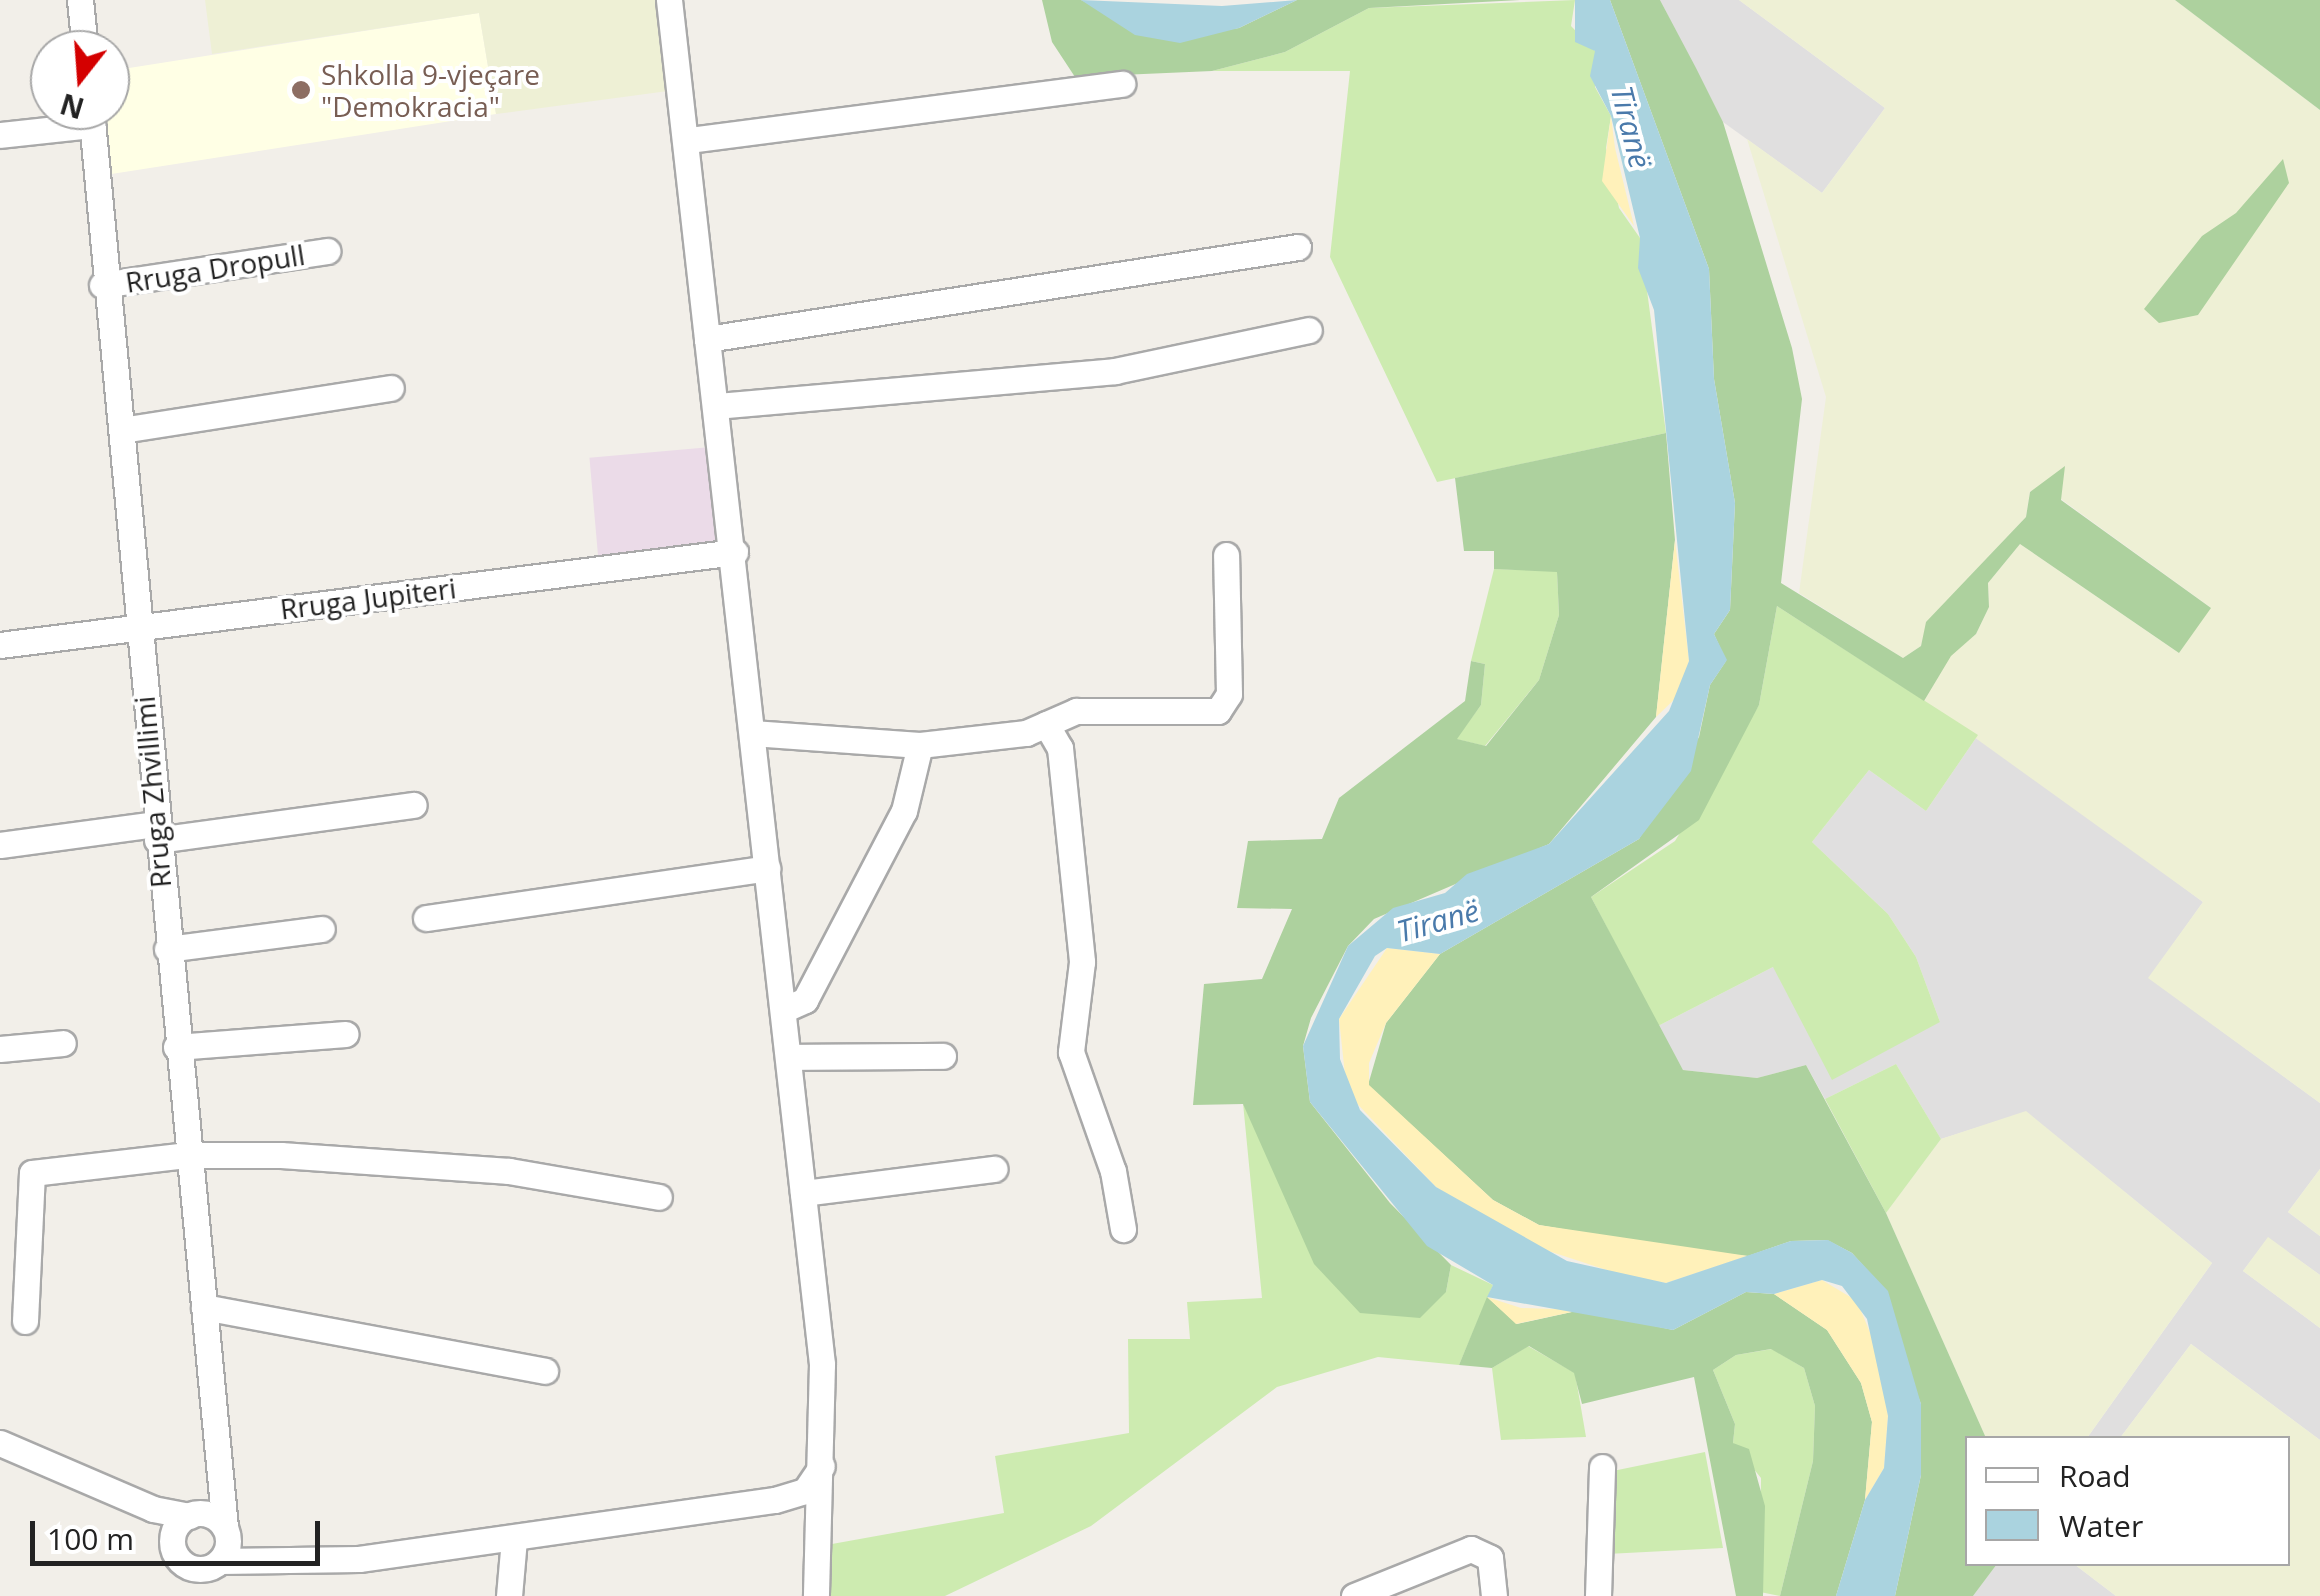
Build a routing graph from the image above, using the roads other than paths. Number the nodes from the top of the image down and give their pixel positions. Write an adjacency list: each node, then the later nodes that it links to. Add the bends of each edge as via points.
1 (80, 0): 3 (street)
2 (669, 0): 8 (street)
3 (83, 30)
4 (1122, 84): 8 (street)
5 (30, 128): 7 (street)
6 (92, 130): 11 (street, Rruga Zhvillimi)
7 (0, 134)
8 (689, 140): 13 (street)
9 (1298, 248): 13 (street)
10 (328, 251): 11 (street, Rruga Dropull)
11 (102, 285): 16 (street, Rruga Zhvillimi)
12 (1308, 330): 15 (street, via 1115,371)
13 (707, 339): 15 (street)
14 (392, 388): 16 (street)
15 (716, 406): 17 (street)
16 (122, 430): 19 (street, Rruga Zhvillimi)
17 (736, 552): 19 (street, Rruga Jupiteri); 22 (street)
18 (1226, 555): 21 (street, via 1224,705 1206,714 1076,712)
19 (140, 624): 20 (street, Rruga Jupiteri); 25 (street, Rruga Zhvillimi)
20 (0, 644)
21 (1046, 724): 23 (street); 42 (street, via 1060,748 1082,962 1070,1052 1113,1171)
22 (752, 733): 23 (street); 27 (street)
23 (920, 746): 31 (street, via 904,811 805,1000)
24 (414, 805): 25 (street)
25 (156, 832): 26 (street); 30 (street, Rruga Zhvillimi)
26 (0, 845)
27 (767, 868): 28 (street); 31 (street)
28 (426, 918)
29 (322, 930): 30 (street)
30 (167, 949): 34 (street, Rruga Zhvillimi)
31 (784, 1009): 37 (street)
32 (346, 1034): 34 (street)
33 (63, 1044): 35 (street)
34 (176, 1047): 38 (street, Rruga Zhvillimi)
35 (0, 1049)
36 (943, 1056): 37 (street)
37 (790, 1058): 40 (street)
38 (188, 1155): 41 (street, via 509,1170); 43 (street, Rruga Zhvillimi); 44 (street, via 32,1173)
39 (994, 1169): 40 (street)
40 (803, 1194): 47 (street)
41 (659, 1197)
42 (1123, 1228)
43 (204, 1308): 45 (street); 49 (street, Rruga Zhvillimi)
44 (25, 1321)
45 (545, 1371)
46 (0, 1443): 50 (street)
47 (824, 1462): 51 (street, via 805,1491); 55 (street)
48 (1602, 1466): 61 (street)
49 (220, 1474): 52 (street); 54 (street, Rruga Zhvillimi)
50 (116, 1495): 52 (street); 56 (street, via 156,1520)
51 (774, 1500): 53 (street); 55 (street, via 811,1514)
52 (196, 1514): 54 (street); 56 (street, via 173,1534)
53 (514, 1538): 54 (street, via 349,1560 273,1556); 57 (street)
54 (225, 1542): 56 (street, via 196,1569)
55 (820, 1542): 58 (street)
56 (175, 1552)
57 (508, 1596)
58 (816, 1596)
59 (1354, 1596): 60 (street, via 1471,1549 1490,1558)
60 (1494, 1596)
61 (1598, 1596)

